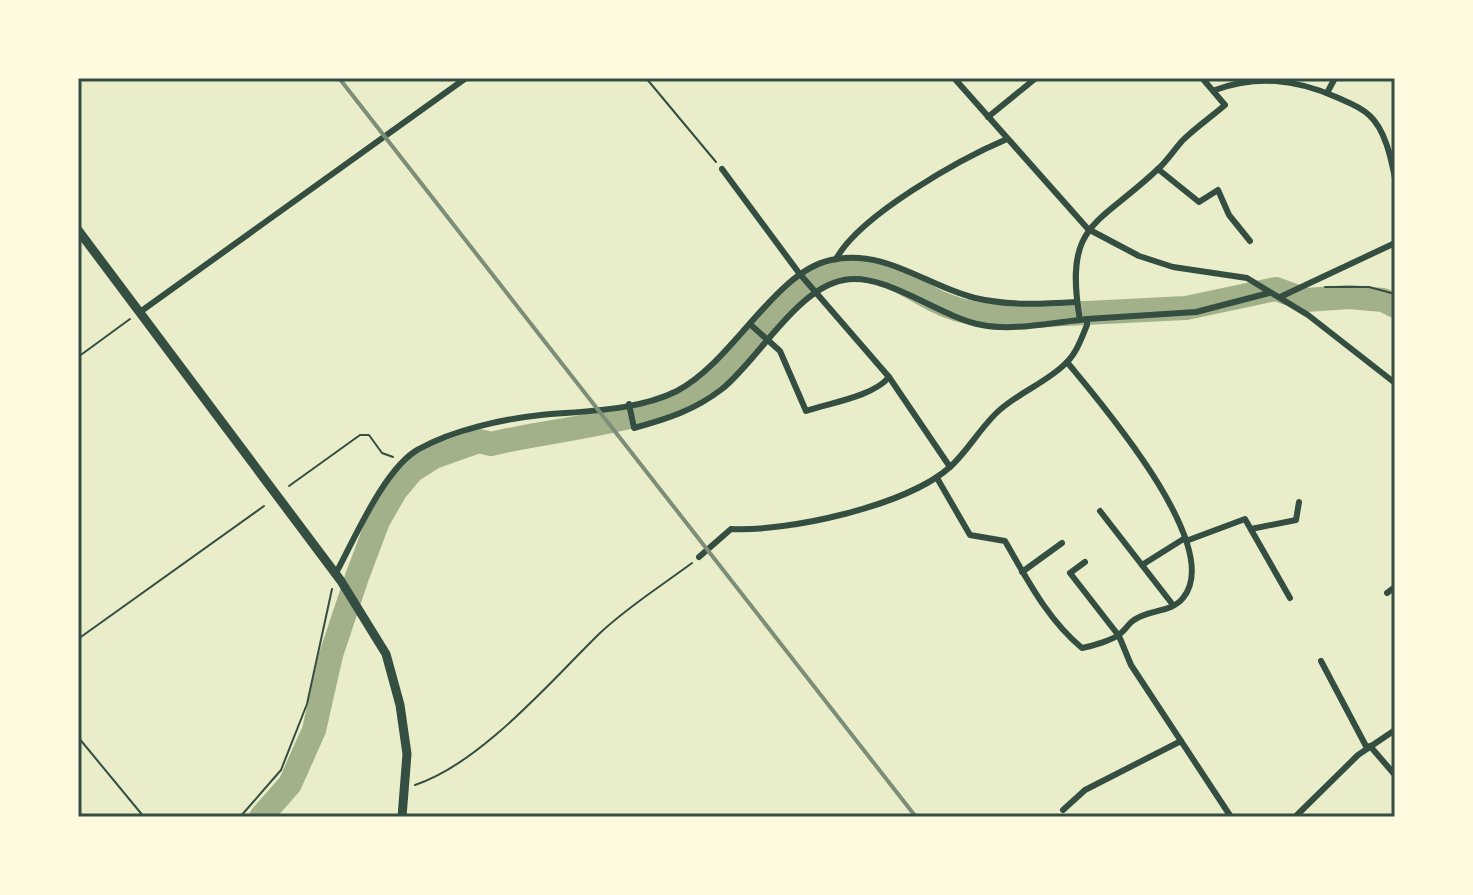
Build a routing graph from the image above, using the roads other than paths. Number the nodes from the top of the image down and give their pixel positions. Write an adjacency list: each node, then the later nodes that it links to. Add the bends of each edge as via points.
1 (466, 78): 23 (street)
2 (954, 78): 8 (street)
3 (1036, 78): 8 (street)
4 (1202, 78): 6 (street)
5 (1335, 78): 7 (street)
6 (1215, 90): 7 (street, via 1264,79); 11 (street, via 1225,105)
7 (1327, 93): 12 (street, via 1371,115)
8 (988, 117): 9 (street)
9 (1007, 139): 13 (street); 17 (street, via 940,174 847,240)
10 (722, 169): 18 (street)
11 (1158, 169): 13 (street); 15 (street, via 1199,202 1218,190)
12 (1395, 178)
13 (1088, 229): 20 (street, via 1139,256 1247,278); 22 (street, via 1073,271)
14 (78, 230): 23 (main road)
15 (1250, 241)
16 (1395, 243): 21 (street)
17 (836, 259): 18 (street); 22 (street, via 892,263 973,298)
18 (801, 274): 19 (street); 25 (street)
19 (816, 291): 24 (street, via 843,280 860,280 985,326); 26 (street); 28 (street)
20 (1270, 293): 21 (street); 24 (street, via 1196,312)
21 (1280, 297): 29 (street)
22 (1077, 304): 24 (street)
23 (140, 312): 42 (main road)
24 (1082, 318): 27 (street)
25 (751, 325): 26 (street); 30 (street, via 713,367 675,392)
26 (768, 340): 28 (street, via 780,351 806,411 868,393); 30 (street, via 726,386 688,411 634,428)
27 (1067, 362): 31 (street, via 999,409); 36 (street, via 1140,452)
28 (889, 377): 31 (street)
29 (1395, 383)
30 (629, 404): 42 (street, via 536,415 417,449 392,476)
31 (950, 467): 32 (street)
32 (937, 478): 38 (street, via 868,508 762,530 731,529); 41 (street, via 970,535 1005,541)
33 (1299, 502): 35 (street, via 1296,520)
34 (1100, 511): 40 (street)
35 (1251, 529): 36 (street, via 1245,519 1232,521); 45 (street)
36 (1186, 540): 40 (street); 46 (street, via 1190,583)
37 (1062, 543): 41 (street)
38 (699, 557)
39 (1085, 562): 47 (street, via 1070,573)
40 (1142, 565): 46 (street)
41 (1022, 572): 47 (street, via 1051,616 1082,648)
42 (338, 578): 54 (main road, via 386,654 400,705 407,754)
43 (1395, 587): 44 (street)
44 (1387, 593)
45 (1290, 598)
46 (1173, 605): 47 (street, via 1133,620)
47 (1119, 636): 50 (street, via 1131,665)
48 (1321, 661): 51 (street)
49 (1395, 730): 51 (street)
50 (1181, 741): 53 (street, via 1085,790); 55 (street)
51 (1369, 747): 52 (street); 56 (street)
52 (1395, 775)
53 (1063, 810)
54 (402, 817)
55 (1231, 817)
56 (1295, 817)

